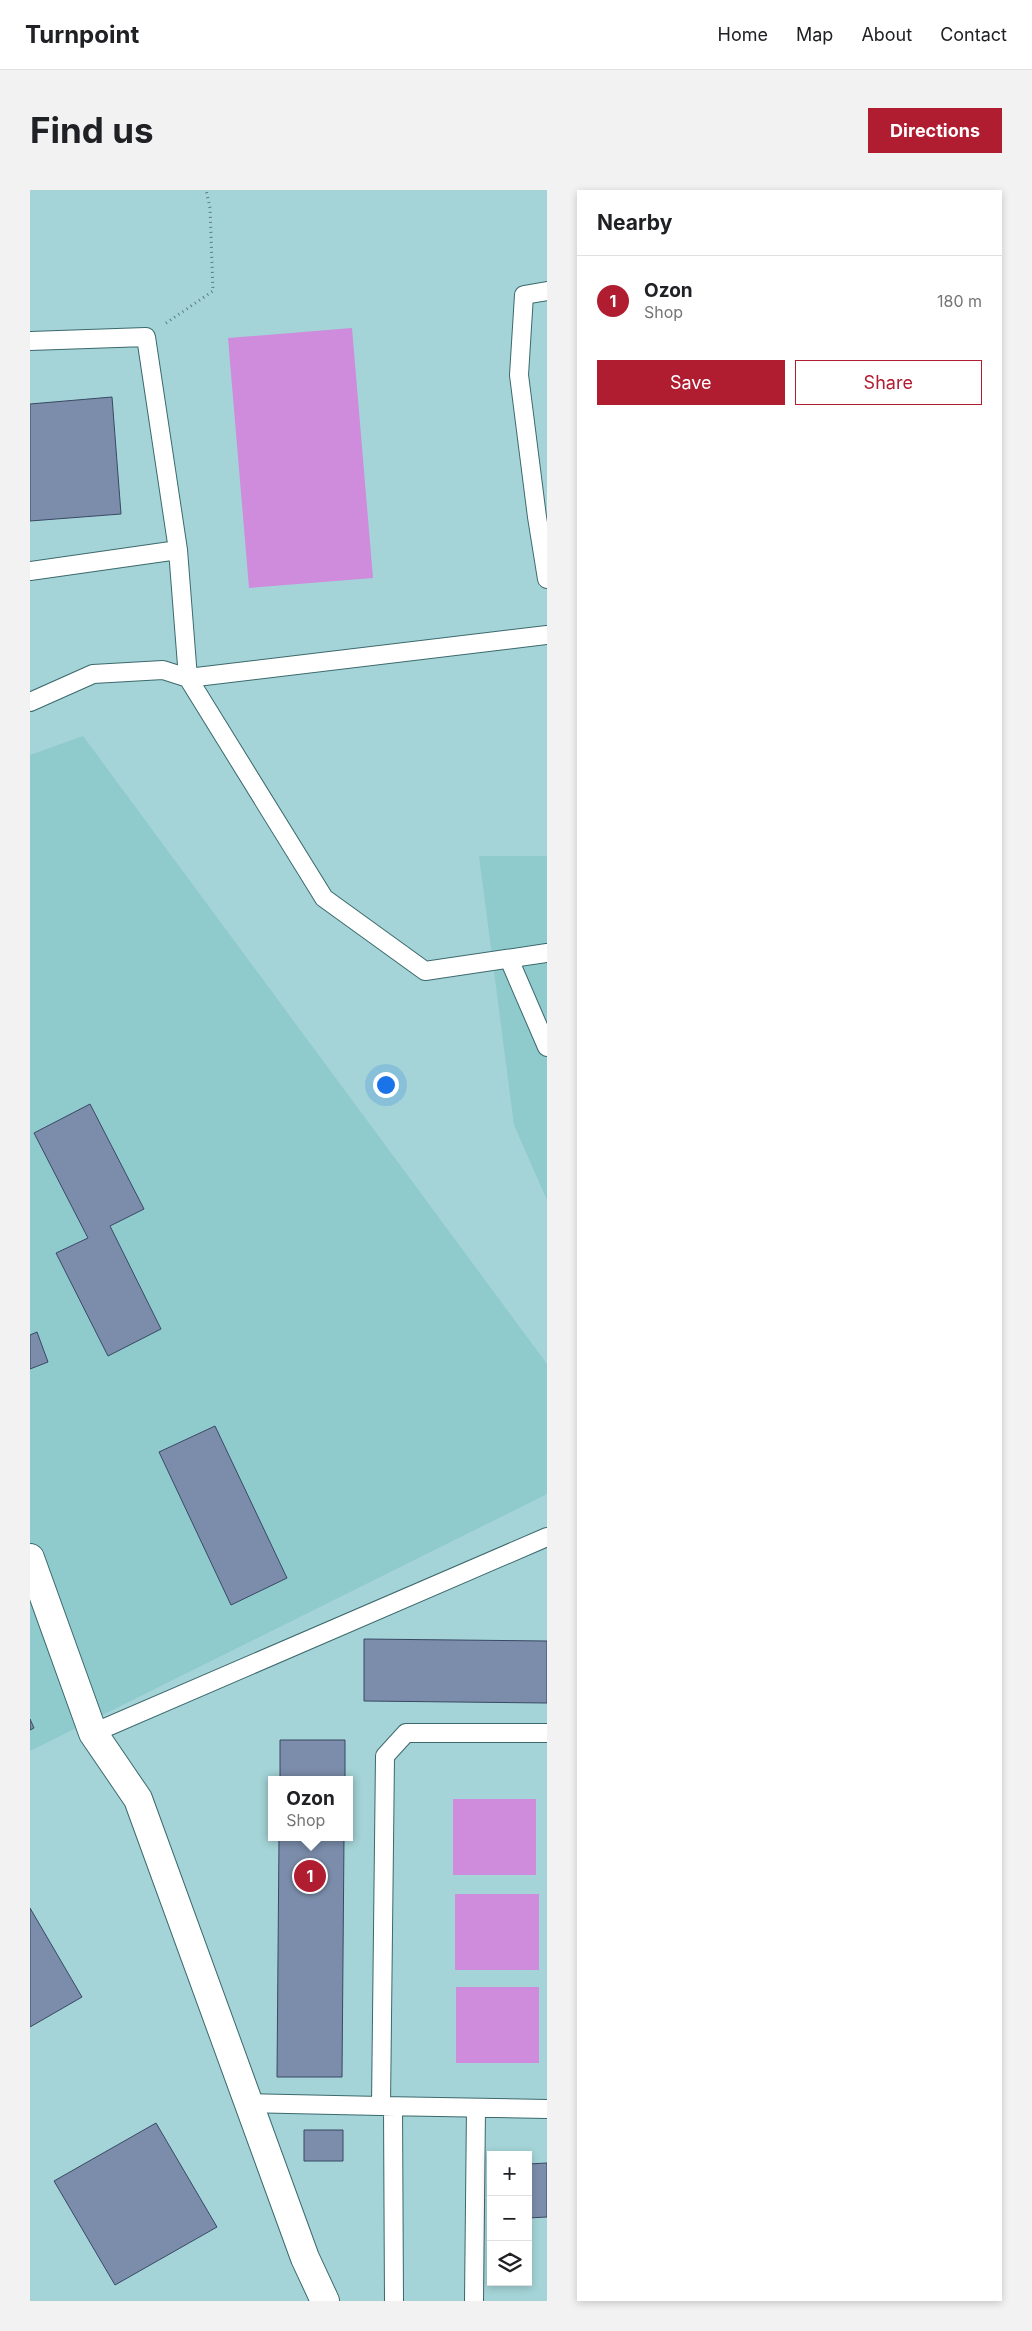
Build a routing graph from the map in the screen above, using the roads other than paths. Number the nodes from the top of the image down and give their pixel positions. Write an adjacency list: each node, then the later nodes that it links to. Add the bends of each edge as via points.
1 (547, 291): 3 (lane, via 524,295 519,374)
2 (30, 341): 4 (lane, via 146,336)
3 (542, 516): 6 (lane)
4 (178, 550): 5 (lane); 8 (lane)
5 (30, 571)
6 (547, 579)
7 (547, 635): 8 (lane)
8 (188, 678): 9 (lane, via 163,670 93,674); 11 (lane, via 324,898 425,971)
9 (30, 702)
10 (547, 953): 11 (lane)
11 (509, 959): 12 (lane)
12 (547, 1047)
13 (547, 1537): 15 (lane)
14 (30, 1558): 15 (street)
15 (93, 1733): 17 (street, via 138,1799)
16 (547, 1733): 18 (lane, via 406,1733 385,1756)
17 (248, 2103): 18 (lane); 21 (street, via 305,2258)
18 (387, 2106): 19 (lane); 22 (lane)
19 (476, 2108): 20 (lane); 23 (lane)
20 (547, 2109)
21 (325, 2301)
22 (394, 2301)
23 (474, 2301)

